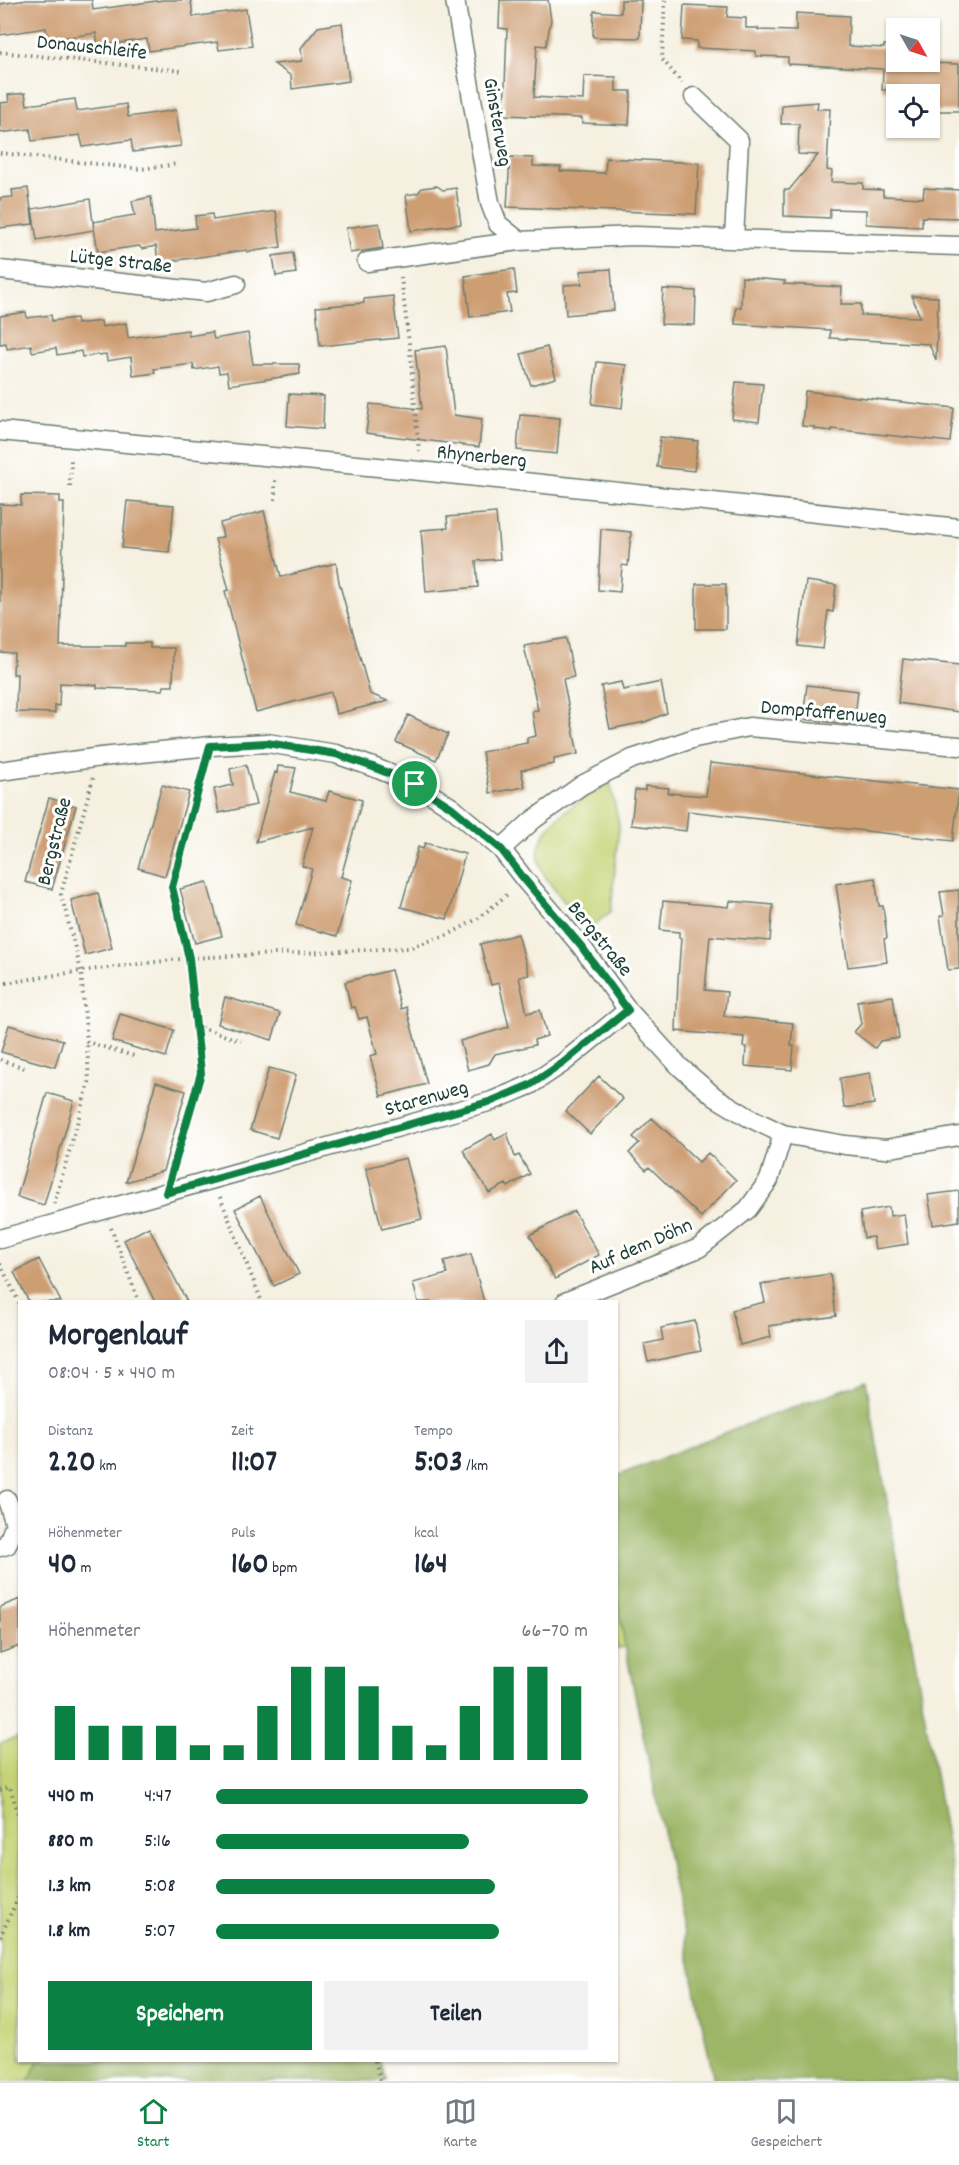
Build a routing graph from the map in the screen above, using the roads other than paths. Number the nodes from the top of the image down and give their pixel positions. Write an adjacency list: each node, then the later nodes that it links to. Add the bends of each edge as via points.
1 (455, 0): 4 (street, Ginsterweg, via 490,202 498,224)
2 (694, 97): 3 (street, via 740,140)
3 (734, 239): 4 (street, via 634,236); 5 (street)
4 (519, 241): 6 (street)
5 (959, 246)
6 (367, 262)
7 (0, 270): 8 (street, Lütge Straße, via 206,292)
8 (236, 284)
9 (0, 431): 10 (street, Rhynerberg)
10 (959, 528)
11 (959, 746): 13 (street, Dompfaffenweg, via 749,726 695,738 632,759 582,784)
12 (0, 771): 13 (street, Bergstraße, via 101,757 267,743 336,754 415,784 451,807)
13 (501, 849): 14 (street, Bergstraße)
14 (628, 1010): 15 (street, Bergstraße, via 680,1067 715,1097); 17 (street, Starenweg, via 563,1063 530,1085 492,1101)
15 (783, 1134): 16 (street, Bergstraße, via 885,1149); 18 (street, Auf dem Döhn, via 769,1180 748,1209 699,1248)
16 (959, 1136)
17 (0, 1239)
18 (570, 1300)
19 (9, 1499): 20 (street, via 15,1524 7,1545)
20 (0, 1547)

